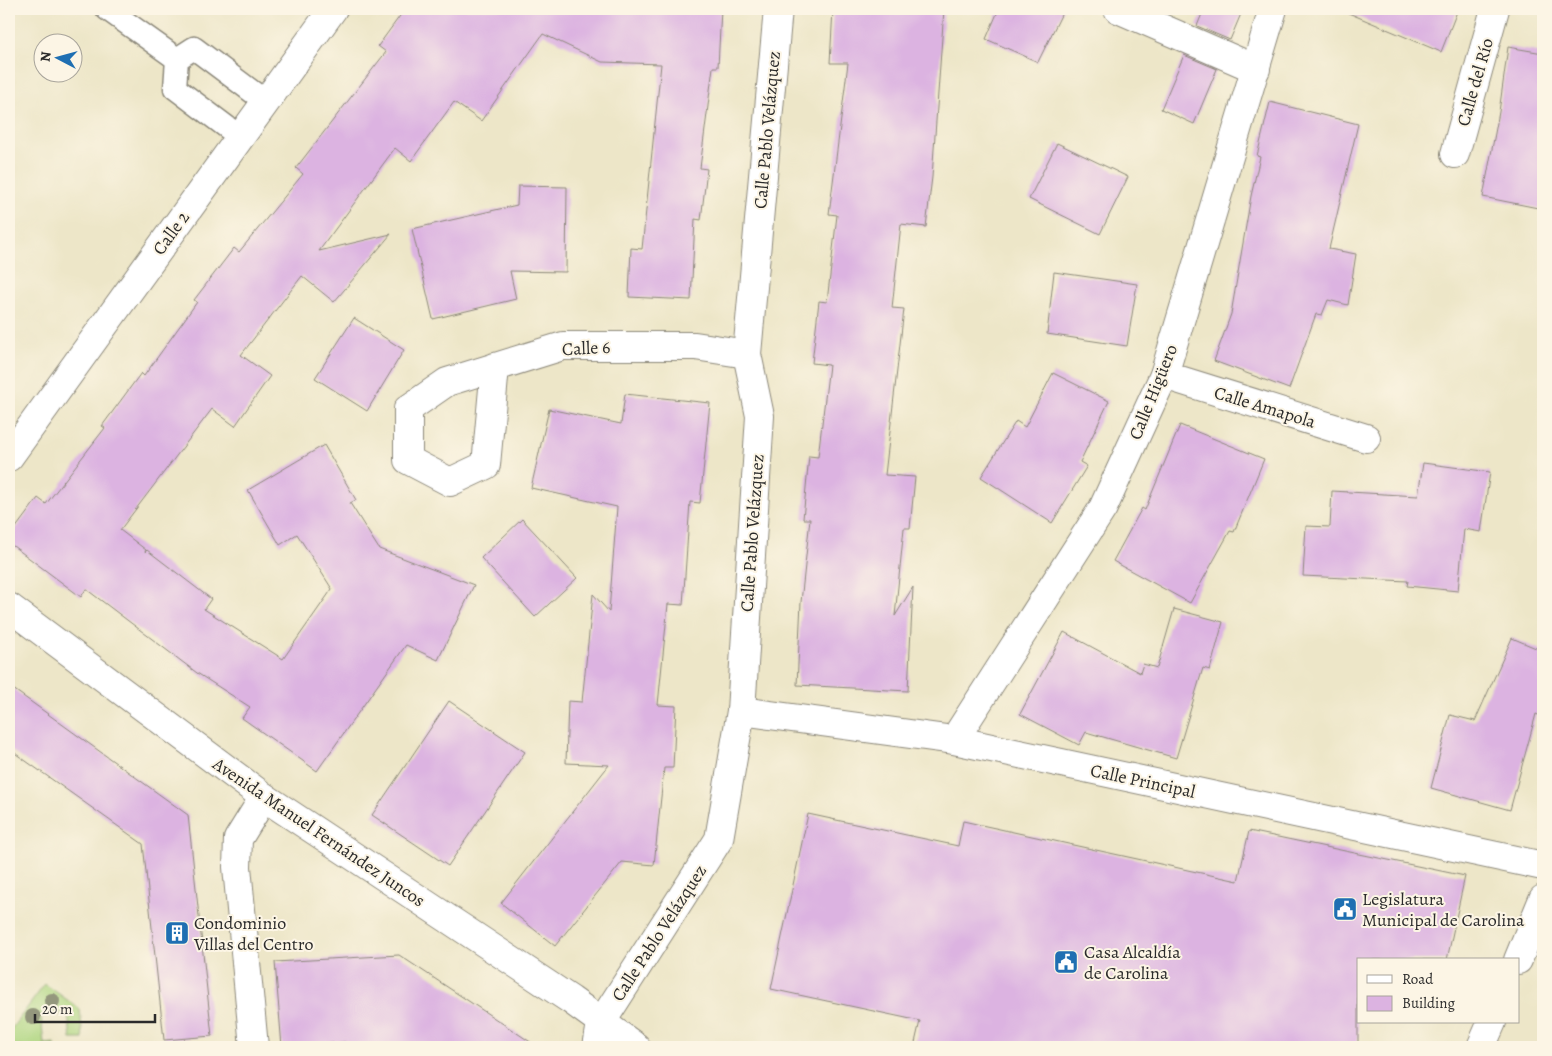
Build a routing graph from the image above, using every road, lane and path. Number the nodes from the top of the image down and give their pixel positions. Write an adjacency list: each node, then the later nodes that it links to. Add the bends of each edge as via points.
1 (107, 9): 7 (lane)
2 (333, 9): 9 (street, Calle 2)
3 (778, 9): 12 (street, Calle Pablo Velázquez)
4 (1118, 9): 8 (street)
5 (1273, 9): 8 (street, Calle Higüero)
6 (1495, 9): 11 (street, Calle del Río)
7 (177, 59): 9 (lane, via 194,48); 10 (lane, via 174,88)
8 (1256, 69): 14 (street, Calle Higüero)
9 (266, 102): 10 (street, Calle 2)
10 (240, 137): 16 (street, Calle 2)
11 (1454, 154)
12 (748, 354): 13 (street, Calle 6, via 695,346 563,346); 18 (street, Calle Pablo Velázquez, via 760,416)
13 (495, 367): 13 (street, Calle 6, via 448,382 408,410 408,460 450,482 486,465)
14 (1164, 375): 15 (street, Calle Amapola); 19 (street, Calle Higüero, via 1103,508)
15 (1366, 438)
16 (9, 457)
17 (9, 607): 20 (street, Avenida Manuel Fernández Juncos)
18 (741, 711): 19 (street, Calle Principal); 25 (street, Calle Pablo Velázquez, via 719,839)
19 (954, 740): 21 (street, Calle Principal)
20 (264, 797): 25 (street, Avenida Manuel Fernández Juncos, via 571,1000); 26 (street, via 238,838 237,847)
21 (1543, 866)
22 (1543, 899): 23 (street)
23 (1519, 958)
24 (1491, 1024): 28 (street)
25 (599, 1035): 27 (street, Avenida Manuel Fernández Juncos)
26 (254, 1047)
27 (636, 1047)
28 (1482, 1047)

